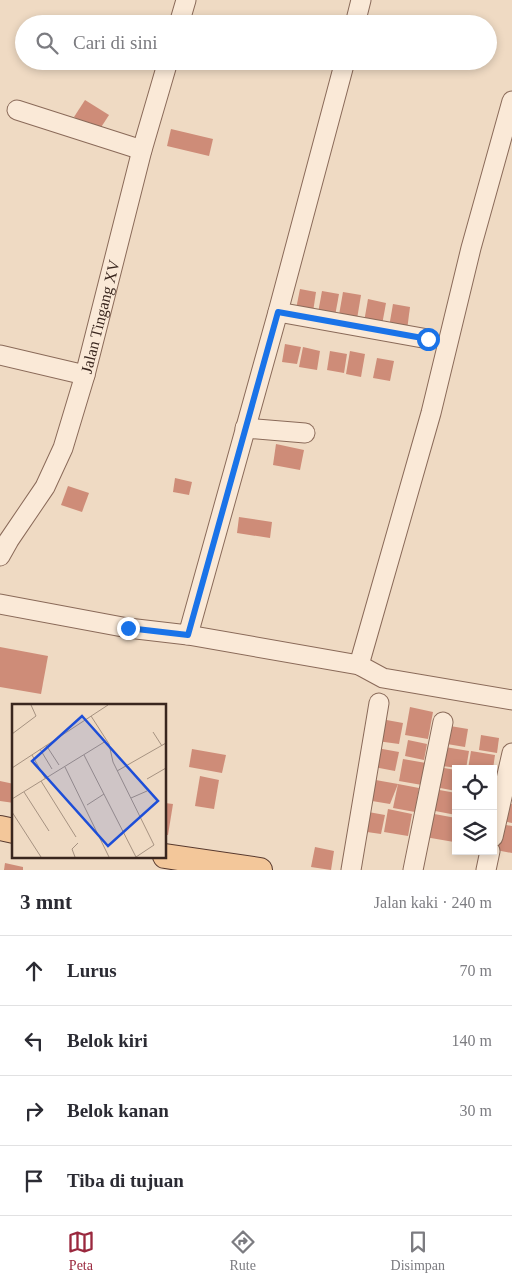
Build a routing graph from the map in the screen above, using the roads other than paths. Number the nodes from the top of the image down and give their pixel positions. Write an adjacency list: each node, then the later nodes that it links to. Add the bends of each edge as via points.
1 (186, 0): 3 (street)
2 (361, 0): 4 (street)
3 (182, 15)
4 (357, 15)
5 (165, 70): 9 (street, Jalan Tingang XV)
6 (343, 70): 10 (street)
7 (512, 101): 19 (street, via 471,248 429,422)
8 (17, 110): 9 (street)
9 (142, 150): 13 (street, Jalan Tingang XV)
10 (278, 312): 11 (street); 14 (street)
11 (428, 339)
12 (0, 356): 13 (street)
13 (85, 375): 16 (street, Jalan Tingang XV, via 63,448 46,487)
14 (245, 428): 15 (street); 18 (street)
15 (304, 432)
16 (0, 556)
17 (0, 604): 18 (street, via 128,628)
18 (188, 635): 19 (street)
19 (359, 665): 20 (street, via 383,678)
20 (512, 700)
21 (380, 703): 28 (street)
22 (443, 722): 29 (street)
23 (512, 753): 24 (street)
24 (497, 819)
25 (489, 855): 30 (street)
26 (166, 856): 27 (main road)
27 (260, 870)
28 (351, 870)
29 (413, 870)
30 (486, 870)

